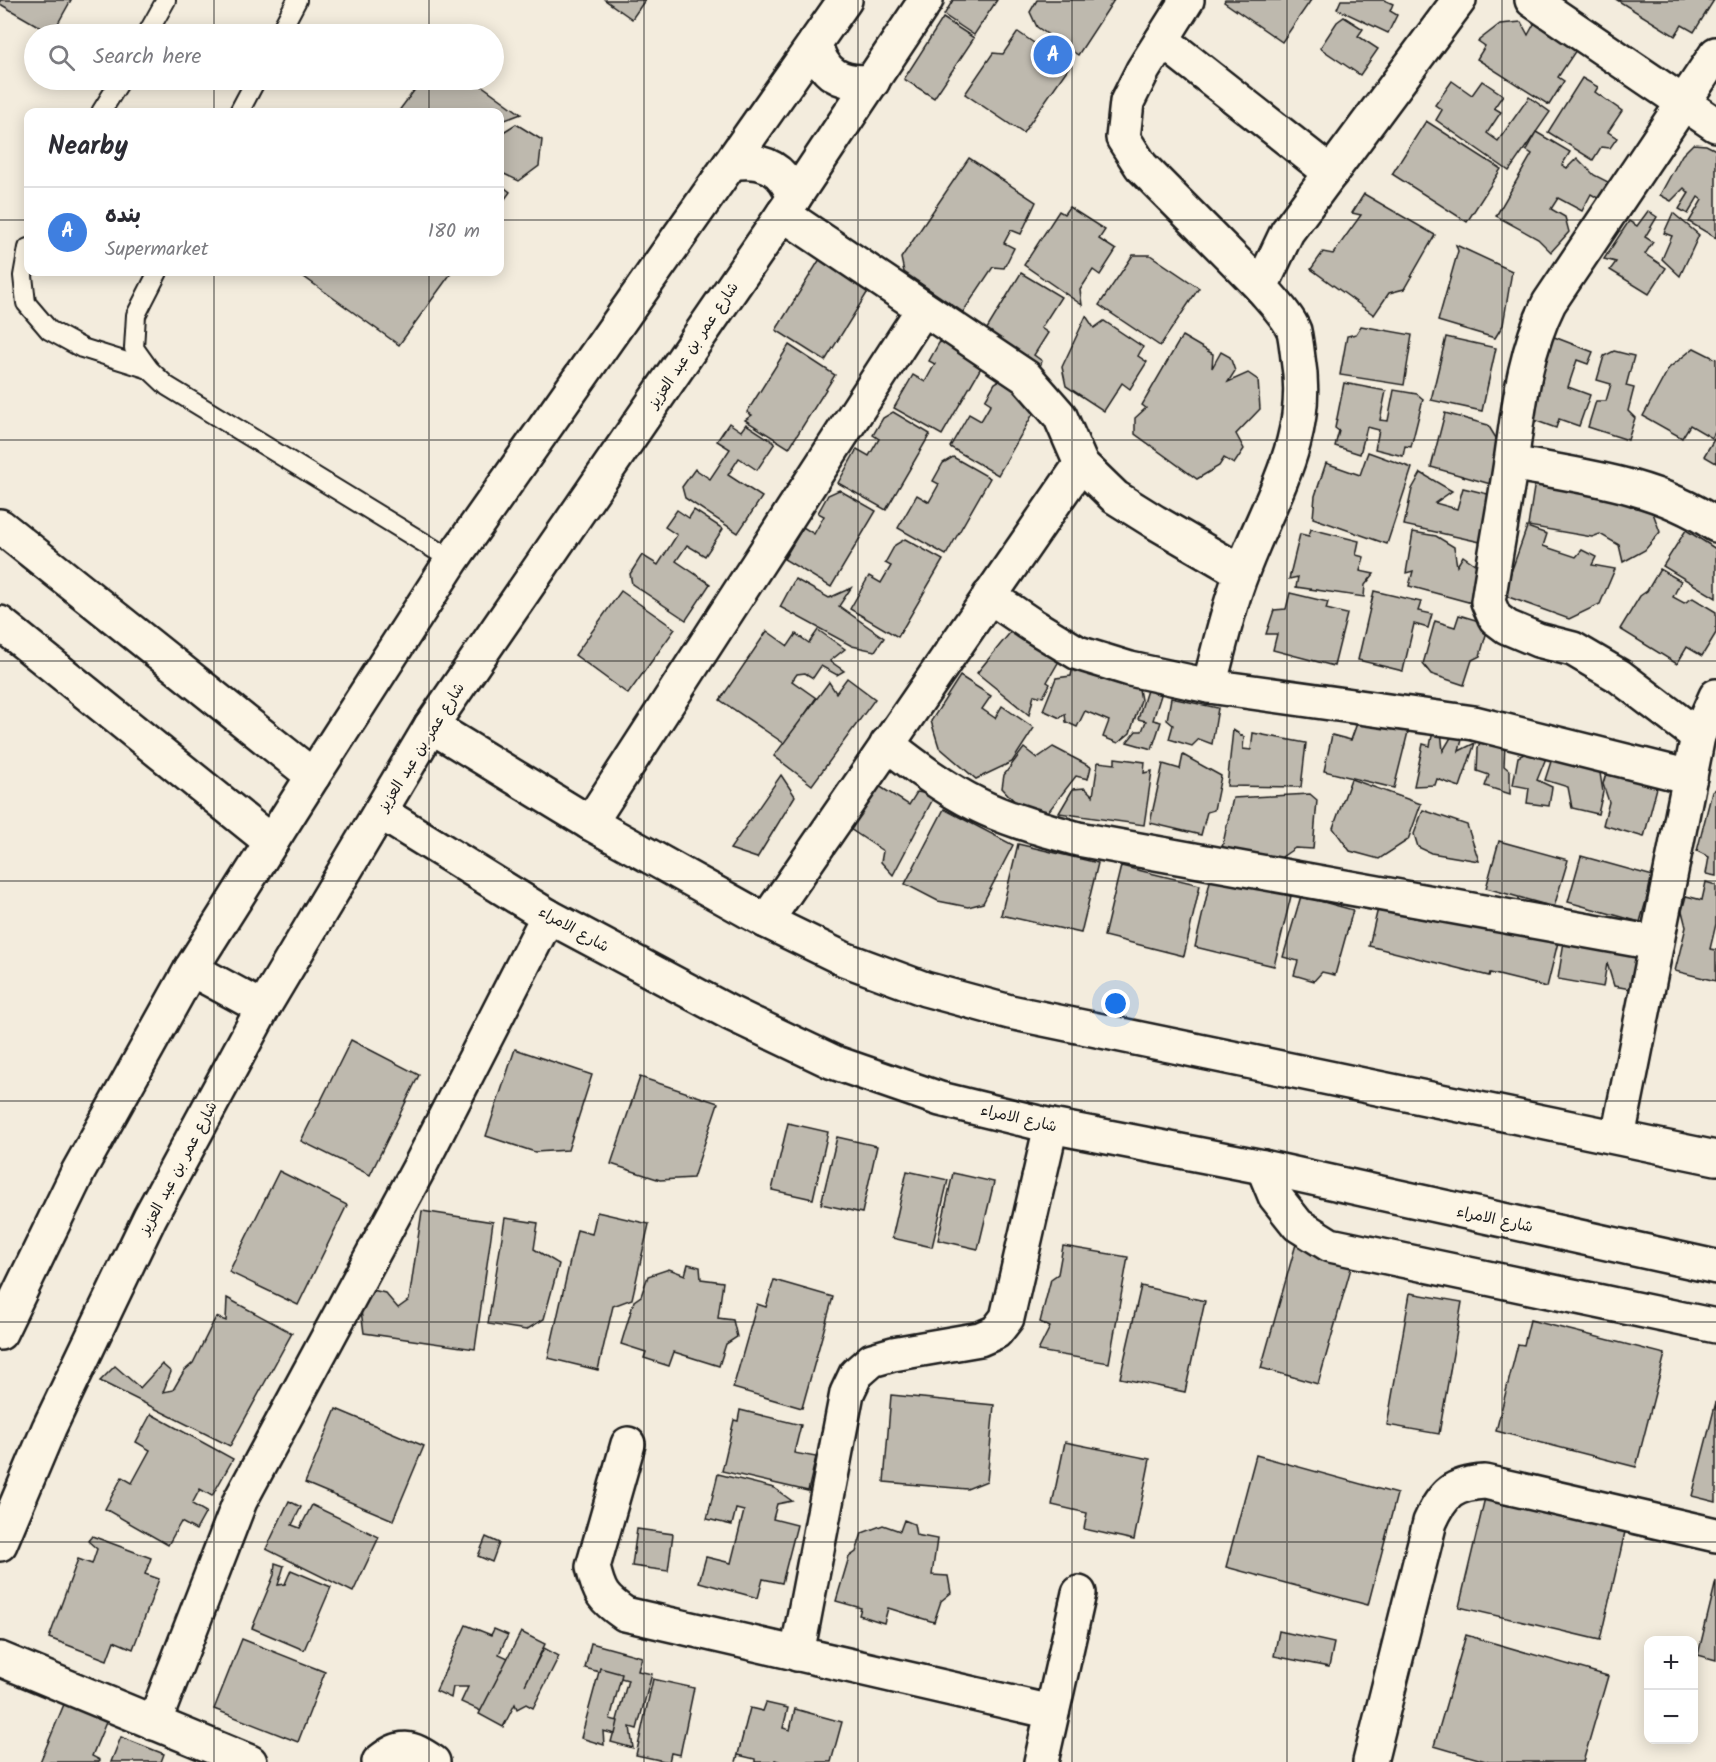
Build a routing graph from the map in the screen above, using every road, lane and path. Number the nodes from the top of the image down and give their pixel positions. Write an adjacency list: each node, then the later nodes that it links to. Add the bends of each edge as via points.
1 (166, 0): 8 (lane)
2 (297, 0): 9 (lane)
3 (845, 0): 11 (street)
4 (926, 0): 13 (street, شارع عمر بن عبد العزيز)
5 (1187, 0): 10 (street)
6 (1459, 0): 21 (street)
7 (1532, 0): 16 (street)
8 (153, 24)
9 (284, 24)
10 (1162, 40): 21 (street); 25 (street, via 1127,102 1123,138 1141,166)
11 (815, 43): 13 (street, via 818,56 835,76 860,83); 20 (street)
12 (1716, 54): 16 (street)
13 (873, 81): 22 (street, شارع عمر بن عبد العزيز)
14 (115, 90): 17 (lane)
15 (251, 90): 18 (lane)
16 (1683, 102): 19 (street); 28 (street, via 1540,320 1520,391)
17 (104, 108)
18 (241, 108)
19 (1716, 125)
20 (731, 163): 22 (street, via 746,160 776,170 790,187); 32 (street)
21 (1331, 173): 25 (street, via 1287,232)
22 (788, 206): 26 (street); 38 (street, شارع عمر بن عبد العزيز)
23 (24, 267): 27 (lane, via 26,303 49,330 82,348)
24 (156, 276): 27 (lane, via 136,315 134,348)
25 (1261, 287): 33 (street, via 1293,330 1300,370 1300,411 1292,451)
26 (923, 309): 29 (street, via 1026,377 1060,416); 44 (street)
27 (149, 369): 32 (lane, via 167,386)
28 (1510, 463): 30 (street, via 1621,484 1683,507); 39 (street, via 1488,602 1494,618 1538,640 1573,649 1619,676)
29 (1081, 464): 33 (street, via 1115,497); 34 (street)
30 (1716, 525)
31 (0, 526): 41 (street)
32 (452, 560): 41 (street)
33 (1241, 572): 36 (street)
34 (989, 596): 36 (street, via 1078,653); 40 (street)
35 (0, 623): 45 (street)
36 (1209, 686): 42 (street, via 1474,723)
37 (1716, 696): 39 (street)
38 (431, 726): 43 (street, شارع عمر بن عبد العزيز); 44 (street)
39 (1698, 736): 42 (street)
40 (887, 744): 47 (street); 48 (street, via 930,777 976,804 1026,825 1078,839)
41 (313, 776): 45 (street)
42 (1690, 777): 48 (street)
43 (380, 812): 46 (street, شارع الامراء); 50 (street, شارع عمر بن عبد العزيز)
44 (590, 823): 47 (street)
45 (271, 842): 49 (street)
46 (548, 916): 51 (street, شارع الامراء, via 730,1013 833,1062 940,1099); 65 (street, via 418,1170 240,1501)
47 (765, 921): 52 (street, via 874,971 1010,1012)
48 (1655, 944): 52 (street)
49 (191, 969): 50 (street); 57 (street, via 78,1172)
50 (263, 1008): 60 (street, شارع عمر بن عبد العزيز, via 150,1217 49,1428)
51 (1051, 1126): 54 (street, شارع الامراء); 62 (street, via 1007,1318 996,1332 980,1339 872,1360 856,1374 847,1393)
52 (1618, 1137): 53 (street)
53 (1716, 1158)
54 (1263, 1167): 55 (street, شارع الامراء); 56 (street, via 1275,1196 1298,1225 1330,1245)
55 (1716, 1267)
56 (1716, 1326)
57 (0, 1333)
58 (628, 1444): 62 (street, via 593,1567 597,1586 609,1602 625,1614)
59 (1716, 1534): 70 (street, via 1485,1482 1455,1488 1439,1502 1430,1522)
60 (0, 1544)
61 (1079, 1593): 64 (street)
62 (797, 1654): 64 (street)
63 (0, 1659): 65 (street)
64 (1052, 1712): 69 (street)
65 (154, 1723): 66 (street)
66 (250, 1762)
67 (379, 1762): 68 (street, via 403,1749 417,1751)
68 (433, 1762)
69 (1041, 1762)
70 (1370, 1762)

